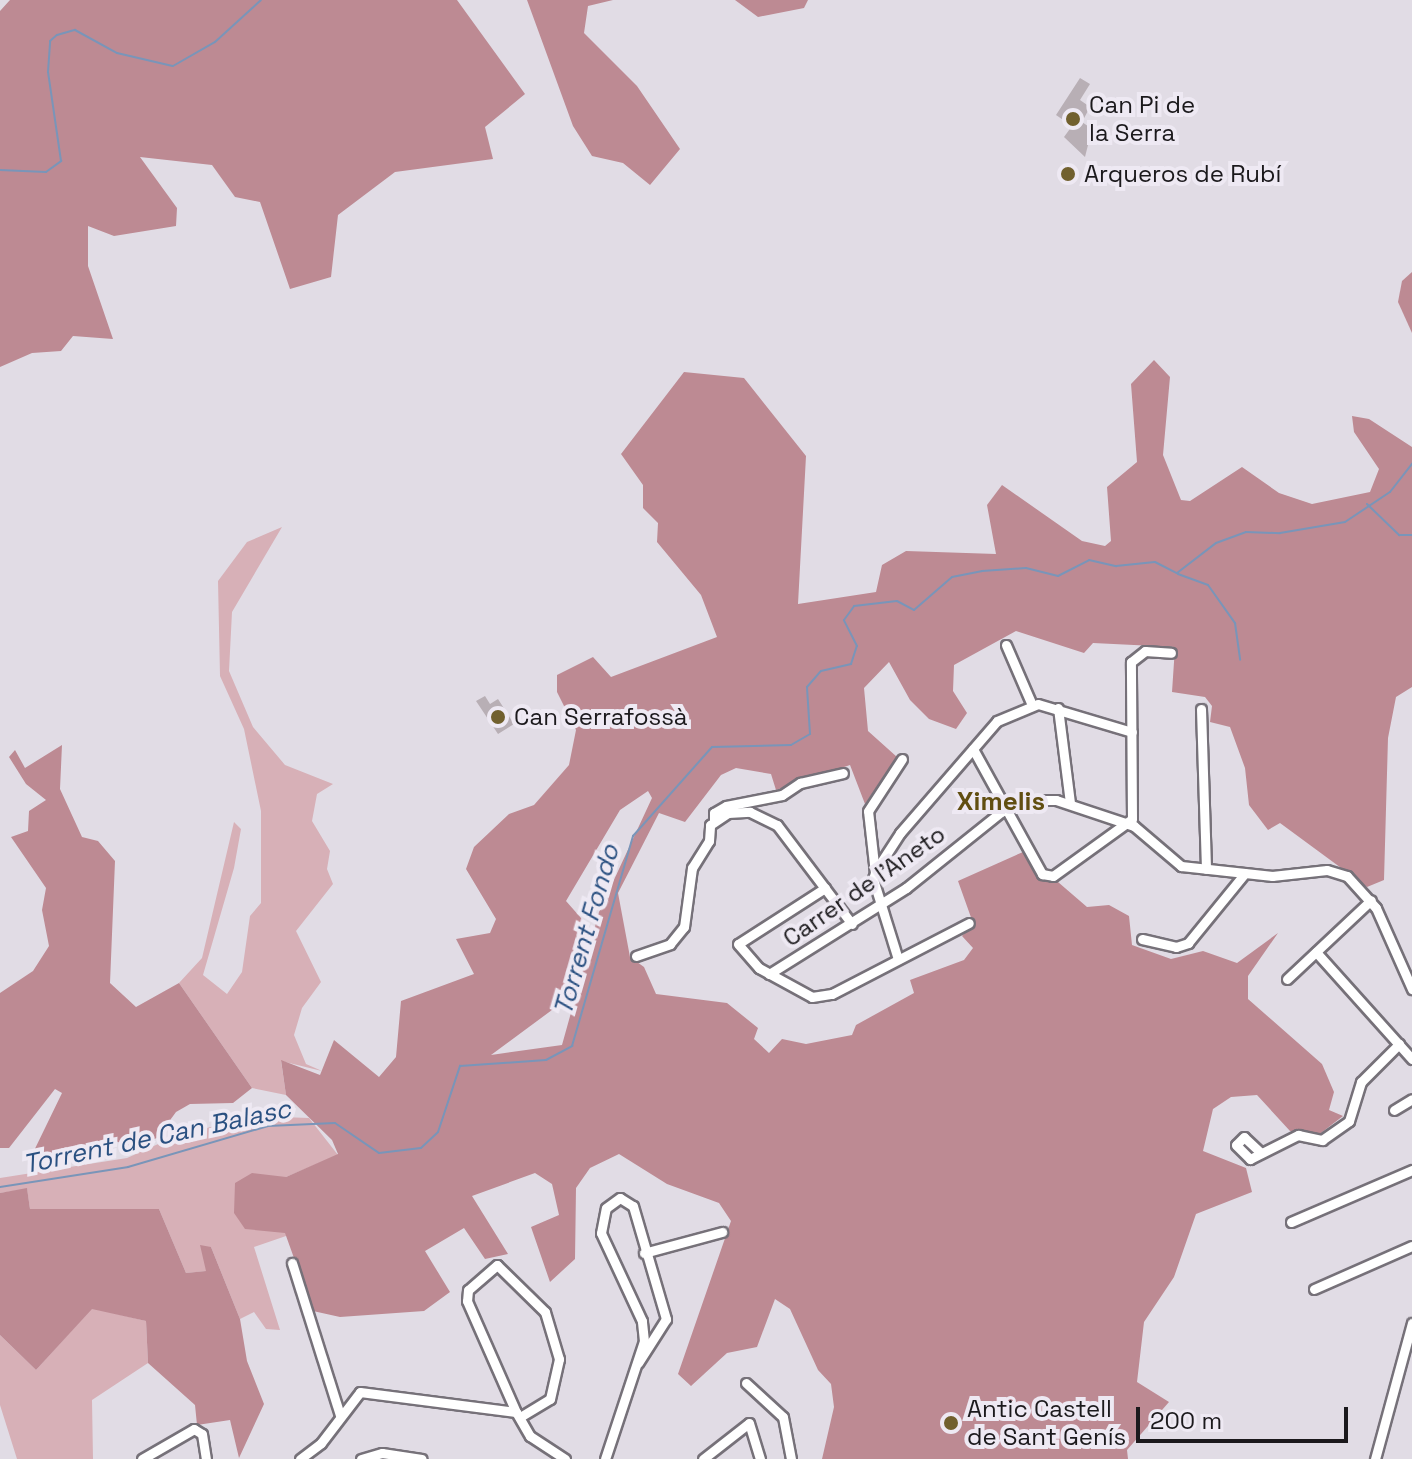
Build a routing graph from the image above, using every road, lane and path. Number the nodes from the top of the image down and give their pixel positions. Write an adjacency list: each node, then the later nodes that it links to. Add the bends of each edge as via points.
1 (1006, 645): 3 (street)
2 (1171, 653): 6 (street, via 1145,651 1131,662)
3 (1032, 705): 4 (street); 7 (street, via 997,721)
4 (1058, 708): 6 (street); 10 (street)
5 (1201, 709): 14 (street)
6 (1132, 732): 13 (street, via 1135,808)
7 (973, 749): 11 (street); 16 (street, via 900,833)
8 (902, 759): 16 (street, via 868,811)
9 (843, 773): 12 (street, via 800,783 782,795 726,806 714,813)
10 (1070, 803): 11 (street, Carrer de l'Aneto, via 1026,800); 13 (street, Carrer de l'Aneto)
11 (1005, 809): 13 (street, via 1047,876); 19 (street, Carrer de l'Aneto)
12 (714, 821): 17 (street, via 728,813 767,817); 24 (street, via 692,868 684,927 670,944)
13 (1128, 824): 14 (street, Carrer de l'Aneto, via 1181,866)
14 (1206, 869): 15 (street, Carrer de l'Aneto)
15 (1245, 873): 18 (street, Carrer de l'Aneto, via 1327,870 1347,876); 22 (street, via 1188,943)
16 (874, 876): 19 (street)
17 (825, 888): 21 (street); 26 (street, via 738,944)
18 (1371, 900): 23 (street); 28 (street)
19 (880, 905): 21 (street, Carrer de l'Aneto); 25 (street)
20 (969, 923): 25 (street)
21 (852, 924): 26 (street, Carrer de l'Aneto)
22 (1142, 939)
23 (1316, 952): 27 (street); 29 (street)
24 (636, 956)
25 (897, 956): 26 (street, via 820,998)
26 (769, 974)
27 (1287, 979)
28 (1412, 989)
29 (1399, 1044): 30 (street); 33 (street, via 1361,1082 1349,1121 1322,1140 1298,1135)
30 (1412, 1059)
31 (1412, 1099): 32 (street)
32 (1394, 1110)
33 (1261, 1153)
34 (1412, 1170): 35 (street)
35 (1291, 1222)
36 (722, 1232): 38 (street)
37 (1412, 1246): 40 (street)
38 (644, 1253): 42 (street, via 666,1319); 42 (street, via 633,1206 628,1199 613,1202 601,1218 601,1233 642,1321)
39 (292, 1263): 45 (street)
40 (1314, 1289)
41 (1412, 1323): 58 (street)
42 (638, 1363): 55 (street)
43 (746, 1383): 57 (street, via 783,1417)
44 (518, 1414): 44 (street, via 467,1301 468,1290 497,1265 545,1312 559,1359 550,1399); 45 (street, via 360,1392); 49 (street, via 537,1444)
45 (340, 1415): 46 (street)
46 (315, 1454): 52 (street)
47 (149, 1457): 51 (street, via 198,1429)
48 (401, 1458): 53 (street); 54 (street)
49 (557, 1458)
50 (706, 1458): 56 (street, via 749,1423)
51 (206, 1459)
52 (300, 1459)
53 (361, 1459)
54 (422, 1459)
55 (605, 1459)
56 (760, 1459)
57 (791, 1459)
58 (1375, 1459)

